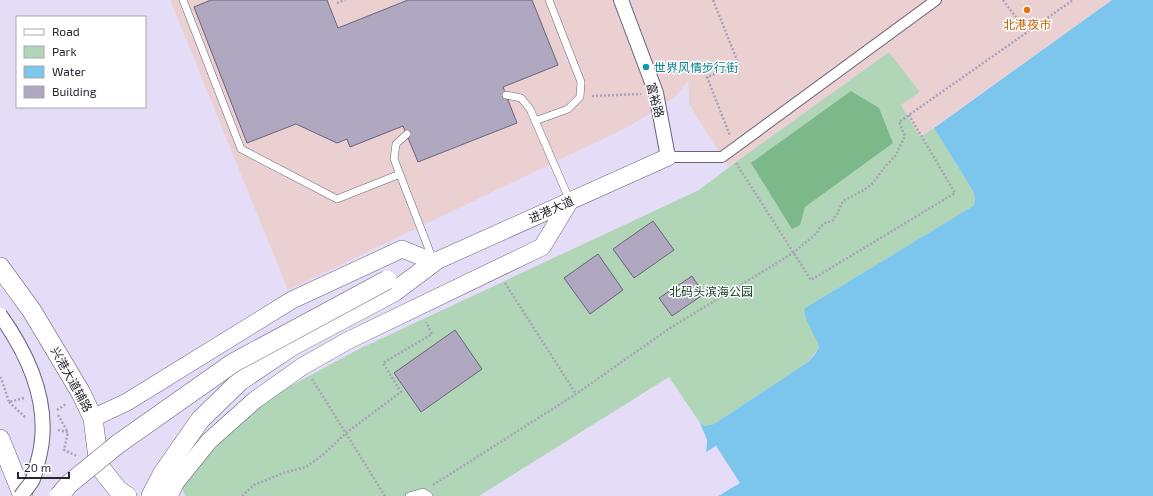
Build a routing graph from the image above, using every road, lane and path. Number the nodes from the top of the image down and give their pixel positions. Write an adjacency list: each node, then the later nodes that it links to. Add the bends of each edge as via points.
1 (183, 0): 19 (lane, via 241,149 337,199)
2 (345, 0): 9 (path)
3 (549, 0): 13 (lane, via 581,82)
4 (621, 0): 11 (street, 富裕路)
5 (714, 0): 17 (path, via 739,65 707,77)
6 (936, 0): 17 (street)
7 (1003, 0): 10 (path)
8 (1073, 0): 10 (path)
9 (337, 3)
10 (1027, 32): 14 (path)
11 (656, 93): 13 (path); 18 (street, 富裕路)
12 (506, 95): 15 (lane, via 521,98)
13 (580, 97): 15 (lane, via 568,108)
14 (909, 115): 21 (path, via 899,122 905,136 896,155 873,183 843,201 832,221 820,227 817,233); 21 (path, via 956,193 811,280)
15 (535, 121): 20 (lane)
16 (407, 134): 19 (lane, via 396,144 394,159)
17 (733, 149): 18 (street, via 722,157); 21 (path, via 736,162)
18 (668, 157): 20 (street, 进港大道)
19 (400, 174): 22 (lane)
20 (570, 201): 22 (street, 进港大道); 24 (street, via 542,247)
21 (793, 253): 31 (path, via 670,328)
22 (434, 262): 25 (main road); 35 (street, via 402,250 292,300 127,402)
23 (0, 267): 35 (main road, 兴港大道辅路, via 32,311)
24 (496, 270): 26 (street); 31 (path)
25 (390, 286): 43 (main road, bridge, via 233,363 118,444 69,484); 45 (main road, via 240,381 200,420 163,473)
26 (417, 307): 28 (street); 38 (path, via 432,334 383,363 401,392)
27 (0, 315): 30 (street, bridge, via 28,361)
28 (303, 366): 38 (path); 46 (street, via 255,400 210,440)
29 (0, 377): 32 (path)
30 (40, 393): 32 (path); 36 (street, bridge)
31 (576, 394): 41 (path)
32 (9, 402): 34 (path)
33 (56, 411): 37 (path)
34 (25, 417)
35 (93, 418): 44 (main road, 兴港大道辅路, via 99,466 118,490)
36 (43, 427): 37 (path); 42 (street, bridge, via 40,454 33,480)
37 (68, 432): 40 (path)
38 (346, 433): 47 (path, via 306,467 254,485); 48 (path)
39 (0, 439): 42 (main road)
40 (64, 450)
41 (423, 492): 49 (lane); 50 (lane)
42 (22, 496)
43 (59, 496)
44 (127, 496)
45 (151, 496)
46 (168, 496)
47 (242, 496)
48 (385, 496)
49 (409, 496)
50 (430, 496)

